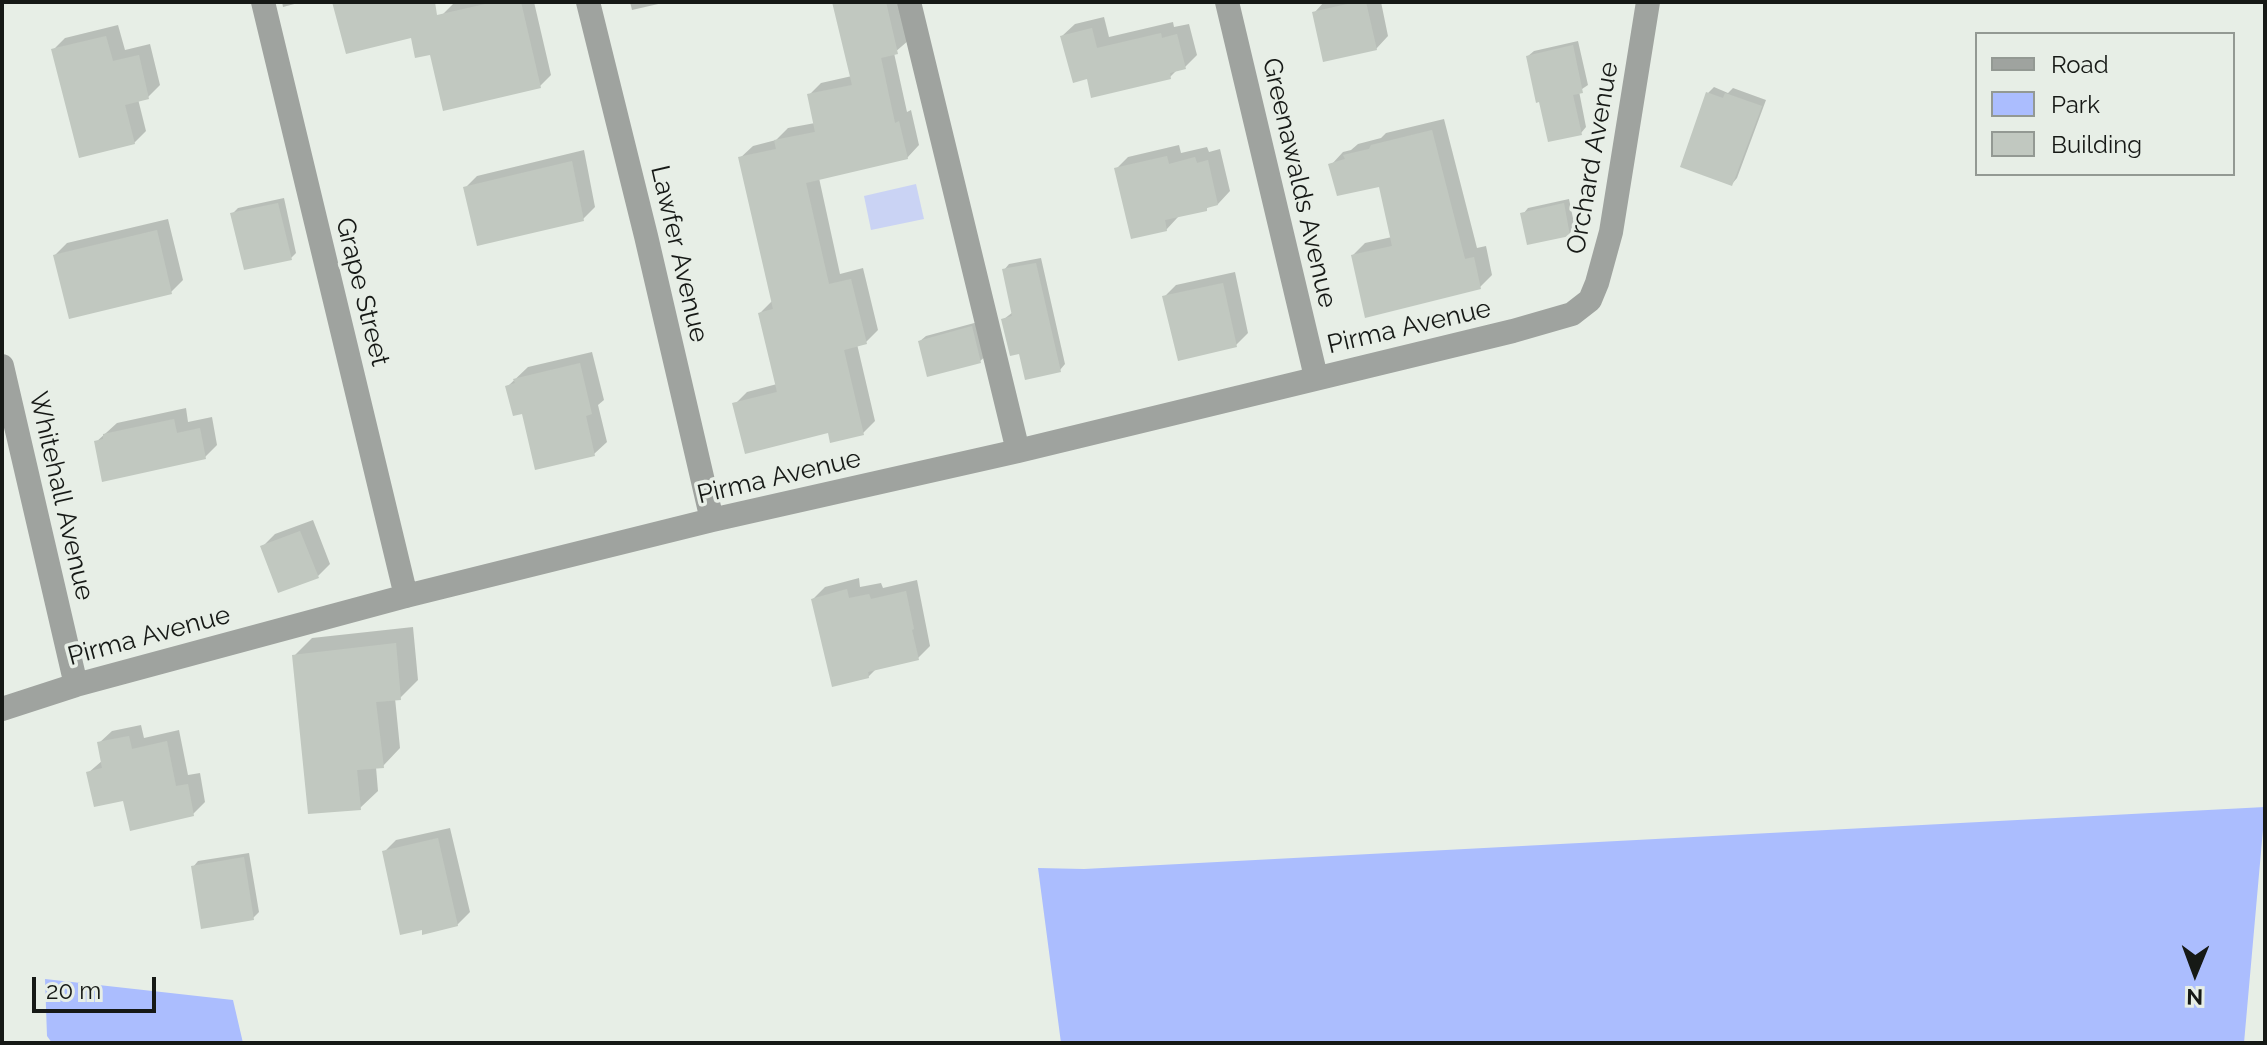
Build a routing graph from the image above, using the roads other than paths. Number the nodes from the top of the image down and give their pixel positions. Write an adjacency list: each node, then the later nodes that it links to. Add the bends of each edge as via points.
1 (263, 2): 11 (street, Grape Street)
2 (588, 2): 10 (street, Lawfer Avenue)
3 (909, 2): 9 (street)
4 (1227, 2): 8 (street, Greenawalds Avenue)
5 (1648, 2): 6 (street, Orchard Avenue, via 1611,232 1590,300)
6 (1572, 314): 8 (street, Pirma Avenue)
7 (2, 366): 12 (street, Whitehall Avenue)
8 (1316, 377): 9 (street, Pirma Avenue)
9 (1018, 451): 10 (street, Pirma Avenue)
10 (712, 520): 11 (street, Pirma Avenue)
11 (406, 596): 12 (street, Pirma Avenue)
12 (76, 685): 13 (street, Pirma Avenue)
13 (2, 709)

